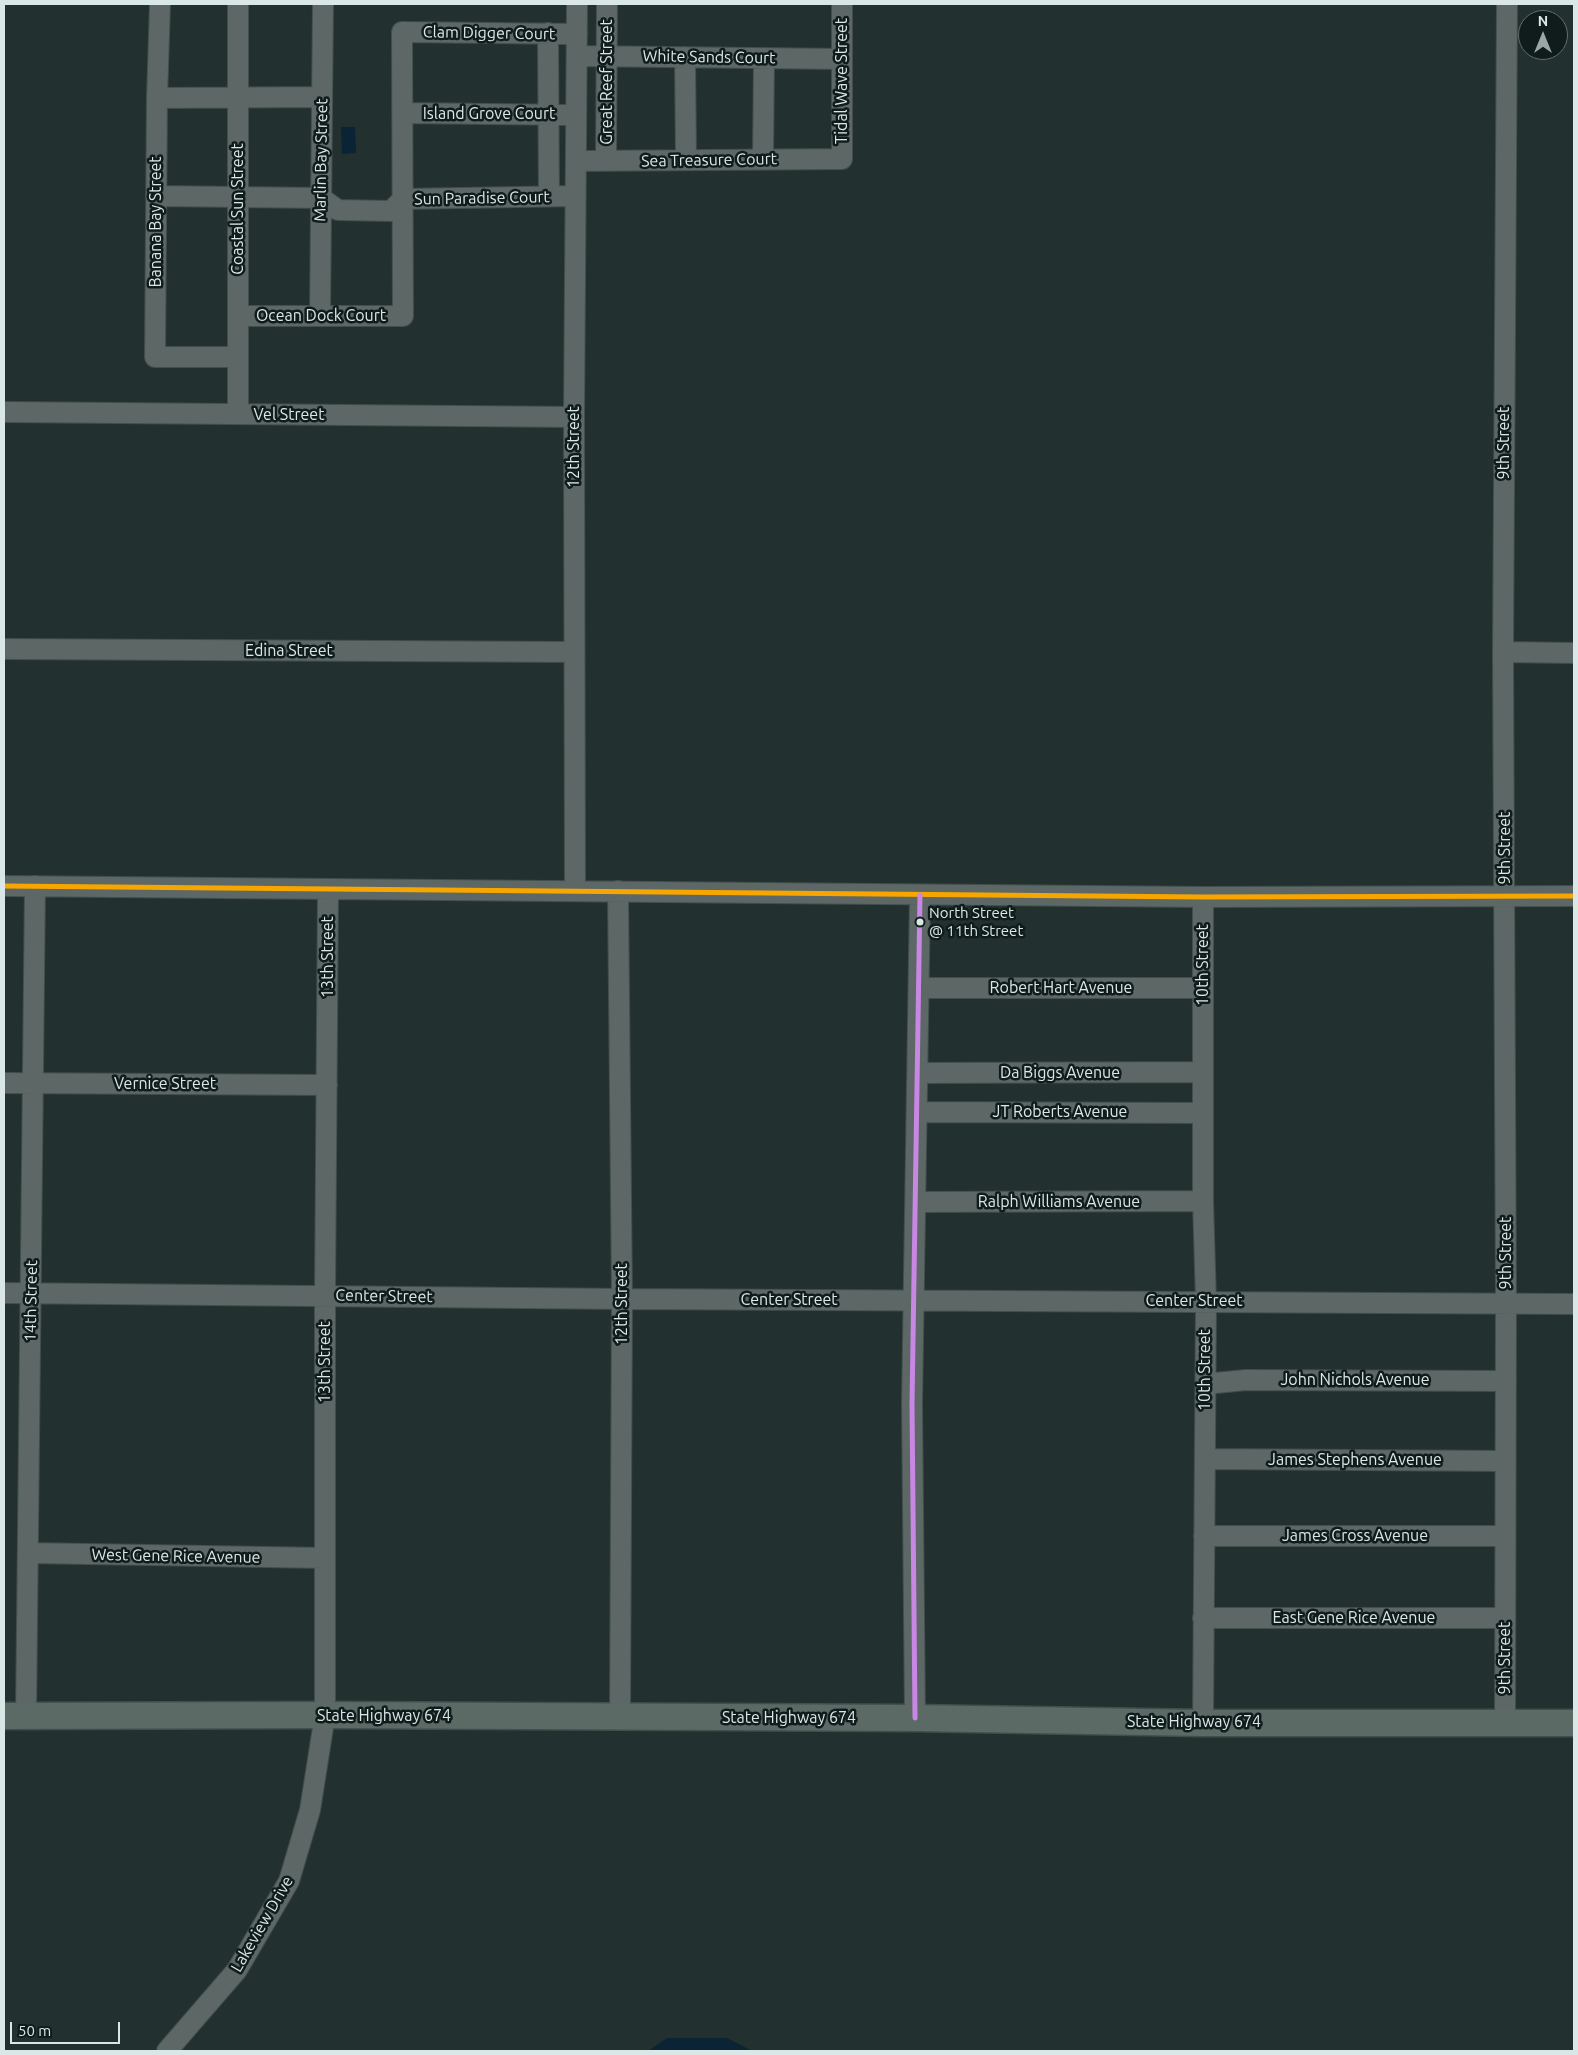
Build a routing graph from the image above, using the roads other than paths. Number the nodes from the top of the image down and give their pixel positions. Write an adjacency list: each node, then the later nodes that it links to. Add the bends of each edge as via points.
1 (160, 4): 17 (street, Banana Bay Street)
2 (238, 4): 15 (street, Coastal Sun Street)
3 (323, 4): 16 (street, Marlin Bay Street)
4 (577, 4): 9 (street, 12th Street)
5 (607, 4): 11 (street, Great Reef Street)
6 (842, 4): 14 (street, Tidal Wave Street)
7 (1507, 4): 40 (street, 9th Street)
8 (548, 33): 9 (street, Clam Digger Court); 18 (street, Clam Digger Court, via 402,32); 19 (street)
9 (577, 34): 10 (street, 12th Street)
10 (577, 56): 11 (street, White Sands Court); 20 (street, 12th Street)
11 (607, 56): 12 (street, White Sands Court); 25 (street, Great Reef Street)
12 (685, 57): 13 (street, White Sands Court); 23 (street)
13 (764, 58): 14 (street, White Sands Court); 22 (street)
14 (842, 59): 21 (street, Tidal Wave Street)
15 (238, 96): 16 (street); 17 (street); 29 (street, Coastal Sun Street)
16 (322, 97): 30 (street, Marlin Bay Street)
17 (157, 98): 26 (street, Banana Bay Street)
18 (402, 113): 19 (street, Island Grove Court); 31 (street)
19 (548, 114): 20 (street, Island Grove Court); 27 (street)
20 (576, 115): 24 (street, 12th Street)
21 (842, 158): 22 (street, Sea Treasure Court)
22 (763, 159): 23 (street, Sea Treasure Court)
23 (686, 160): 25 (street, Sea Treasure Court)
24 (576, 161): 25 (street, Sea Treasure Court); 28 (street, 12th Street)
25 (606, 161)
26 (156, 196): 29 (street, Sun Paradise Court); 34 (street, Banana Bay Street, via 155,357)
27 (548, 196): 28 (street, Sun Paradise Court); 31 (street, Sun Paradise Court)
28 (576, 196): 37 (street, 12th Street)
29 (238, 197): 30 (street, Sun Paradise Court); 32 (street, Coastal Sun Street)
30 (321, 198): 31 (street, Sun Paradise Court, via 338,210 391,210); 33 (street, Marlin Bay Street)
31 (402, 199): 33 (street, Ocean Dock Court, via 403,316)
32 (238, 316): 33 (street, Ocean Dock Court); 34 (street, Coastal Sun Street)
33 (320, 316)
34 (238, 357): 36 (street, Coastal Sun Street)
35 (4, 412): 36 (street, Vel Street)
36 (238, 414): 37 (street, Vel Street)
37 (574, 417): 39 (street, 12th Street)
38 (4, 649): 39 (street, Edina Street)
39 (574, 652): 45 (street, 12th Street)
40 (1504, 652): 41 (street); 48 (street, 9th Street)
41 (1574, 653)
42 (4, 886): 43 (street)
43 (35, 886): 44 (street); 56 (street, 14th Street)
44 (328, 889): 45 (street); 57 (street, 13th Street)
45 (575, 891): 46 (street)
46 (618, 892): 47 (street); 65 (street, 12th Street)
47 (920, 895): 50 (street); 51 (street)
48 (1505, 895): 49 (street); 50 (street); 68 (street, 9th Street)
49 (1574, 896)
50 (1203, 897): 52 (street, 10th Street)
51 (920, 988): 52 (street, Robert Hart Avenue); 54 (street)
52 (1203, 988): 53 (street, 10th Street)
53 (1203, 1072): 54 (street, Da Biggs Avenue); 59 (street, 10th Street)
54 (918, 1073): 58 (street)
55 (4, 1083): 56 (street, Vernice Street)
56 (33, 1084): 57 (street, Vernice Street); 63 (street, 14th Street)
57 (327, 1085): 64 (street, 13th Street)
58 (918, 1112): 59 (street, JT Roberts Avenue); 61 (street)
59 (1203, 1113): 60 (street, 10th Street)
60 (1203, 1201): 61 (street, Ralph Williams Avenue); 67 (street, 10th Street)
61 (916, 1202): 66 (street)
62 (4, 1293): 63 (street, Center Street)
63 (31, 1293): 64 (street, Center Street); 76 (street, 14th Street)
64 (324, 1295): 65 (street, Center Street); 77 (street, 13th Street)
65 (622, 1299): 66 (street, Center Street); 82 (street, 12th Street)
66 (913, 1301): 67 (street, Center Street); 83 (street)
67 (1206, 1301): 68 (street, Center Street); 71 (street, 10th Street)
68 (1506, 1303): 69 (street, Center Street); 70 (street, 9th Street)
69 (1574, 1304)
70 (1506, 1381): 71 (street, John Nichols Avenue, via 1246,1380); 73 (street, 9th Street)
71 (1205, 1384): 72 (street, 10th Street)
72 (1204, 1459): 73 (street, James Stephens Avenue); 74 (street, 10th Street)
73 (1506, 1461): 75 (street, 9th Street)
74 (1204, 1536): 75 (street, James Cross Avenue); 78 (street, 10th Street)
75 (1505, 1536): 79 (street, 9th Street)
76 (28, 1553): 77 (street, West Gene Rice Avenue); 81 (street, 14th Street)
77 (325, 1558): 80 (street, 13th Street)
78 (1203, 1618): 79 (street, East Gene Rice Avenue); 84 (street, 10th Street)
79 (1505, 1618): 85 (street, 9th Street)
80 (325, 1715): 81 (main road, State Highway 674); 82 (main road, State Highway 674); 87 (street, Lakeview Drive, via 310,1810 289,1882 237,1970)
81 (15, 1716)
82 (620, 1717): 83 (main road, State Highway 674)
83 (915, 1718): 84 (main road, State Highway 674)
84 (1202, 1723): 85 (main road, State Highway 674)
85 (1505, 1723): 86 (main road, State Highway 674)
86 (1574, 1723)
87 (167, 2051)

